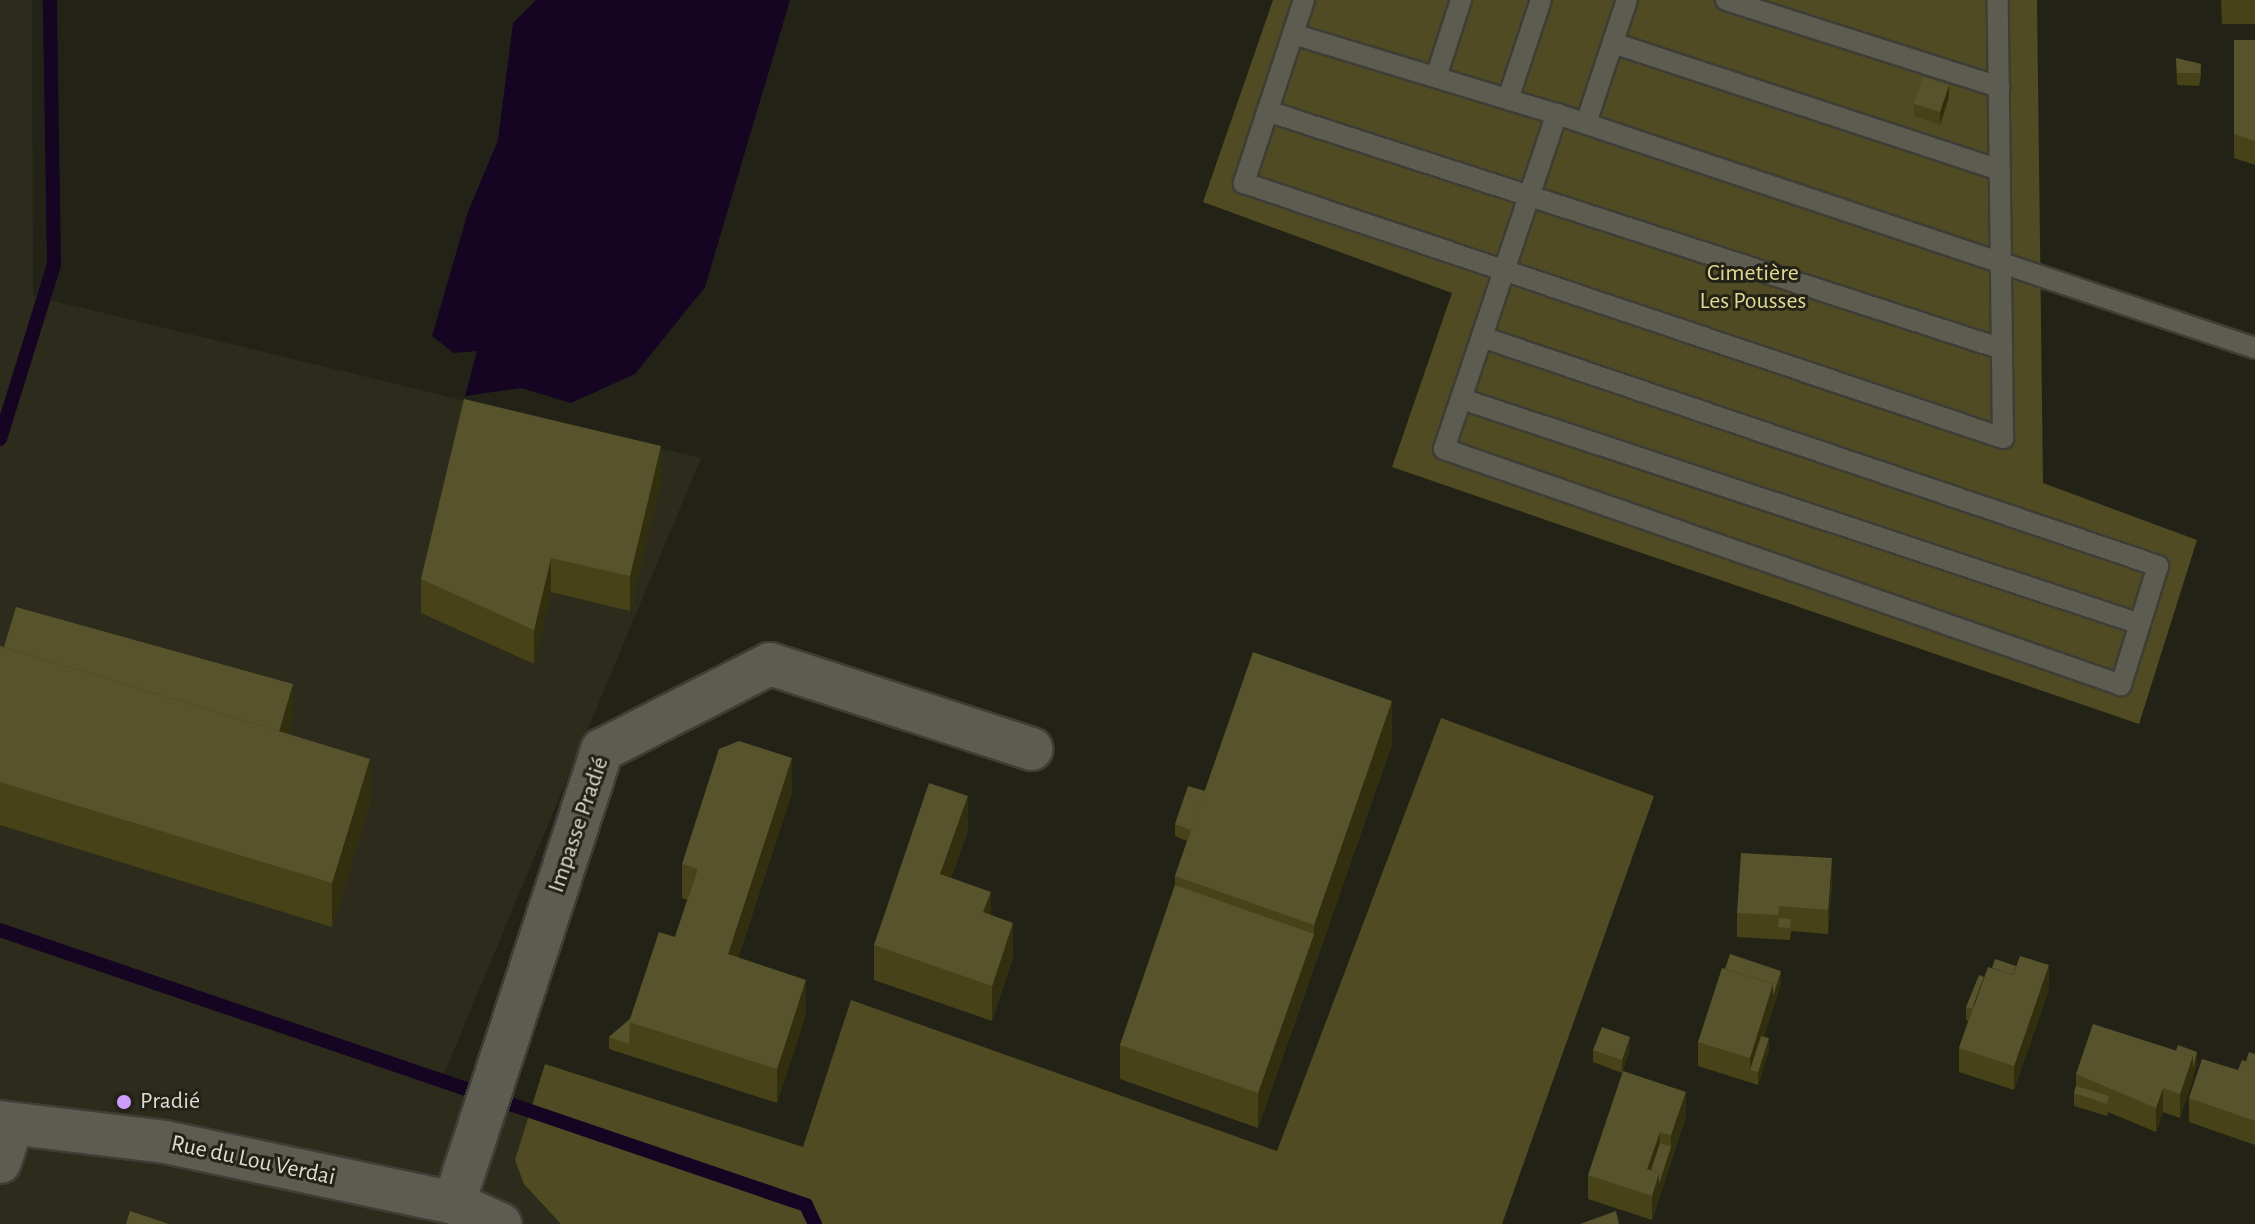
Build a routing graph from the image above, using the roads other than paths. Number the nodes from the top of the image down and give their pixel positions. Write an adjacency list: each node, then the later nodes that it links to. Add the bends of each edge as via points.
1 (1304, 0): 7 (lane)
2 (1461, 0): 9 (lane)
3 (1541, 0): 11 (lane)
4 (1627, 0): 8 (lane)
5 (1726, 0): 10 (lane)
6 (1992, 2): 10 (lane)
7 (1293, 34): 9 (lane); 12 (lane)
8 (1613, 43): 14 (lane); 15 (lane)
9 (1436, 77): 11 (lane)
10 (1999, 87): 15 (lane)
11 (1508, 99): 13 (lane)
12 (1267, 111): 16 (lane); 18 (lane, via 1244,183)
13 (1557, 114): 14 (lane); 16 (lane)
14 (1586, 123): 17 (lane)
15 (2000, 170): 17 (lane)
16 (1530, 196): 18 (lane); 21 (lane)
17 (2001, 263): 20 (lane); 21 (lane)
18 (1505, 270): 19 (lane); 21 (lane, via 2003,438)
19 (1482, 337): 22 (lane); 23 (lane, via 2158,566)
20 (2255, 348)
21 (2002, 349)
22 (1462, 399): 23 (lane); 23 (lane, via 1444,449 2121,685)
23 (2140, 624)
24 (1032, 749): 26 (street, Impasse Pradié, via 770,664 602,750)
25 (4, 1137): 26 (street, Rue du Lou Verdai, via 165,1142)
26 (454, 1203): 27 (street, Rue du Lou Verdai)
27 (500, 1224)

